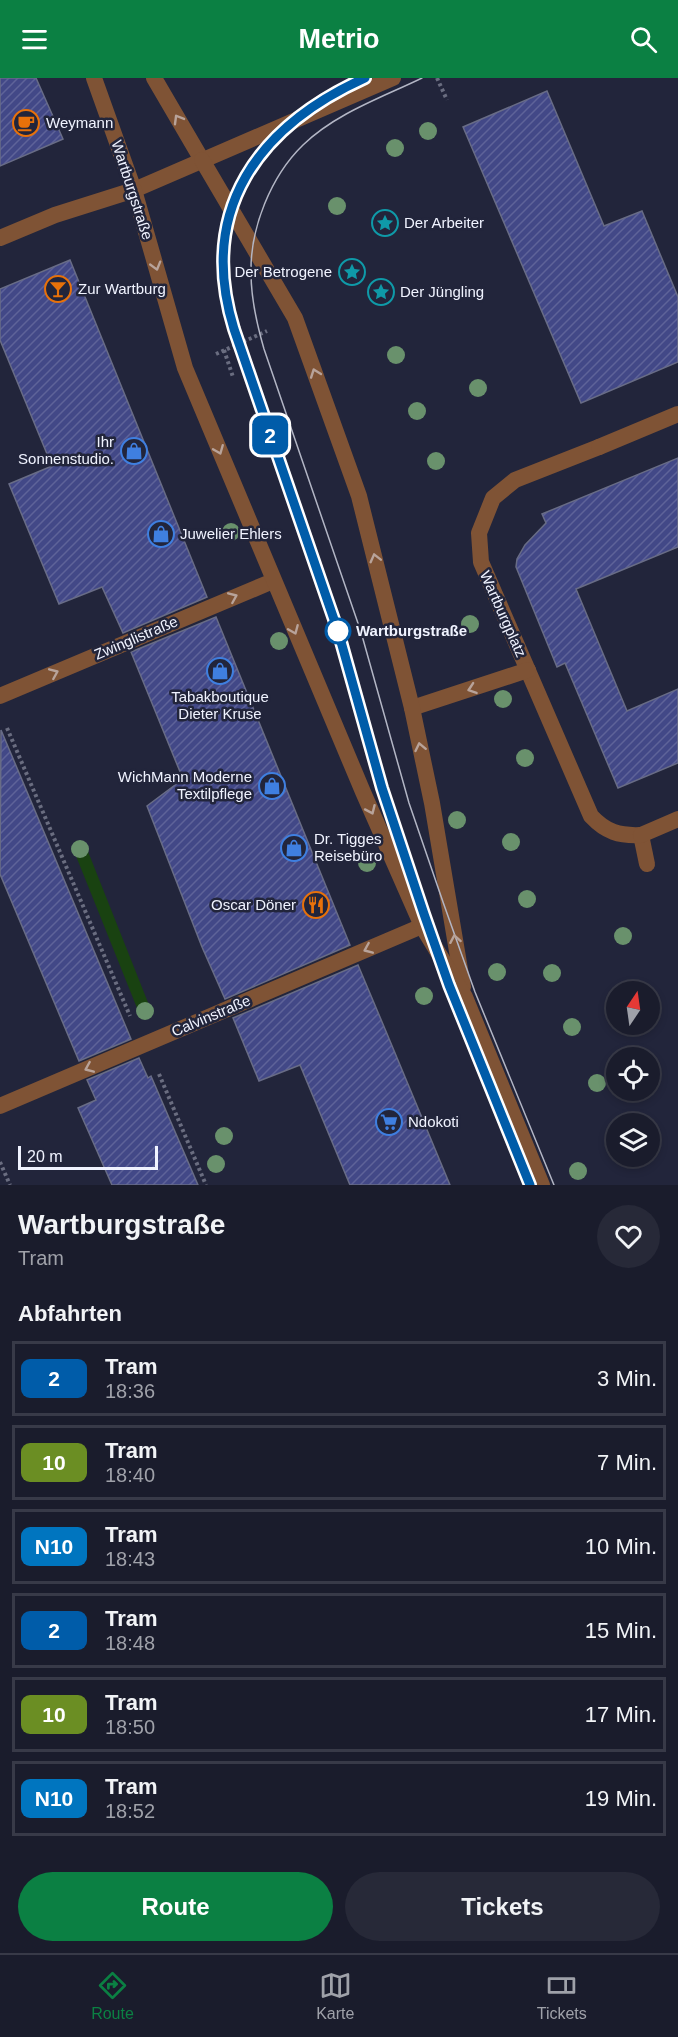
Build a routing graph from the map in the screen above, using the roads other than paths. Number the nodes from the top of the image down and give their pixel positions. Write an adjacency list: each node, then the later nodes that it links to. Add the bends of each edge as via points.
1 (94, 78): 5 (street, Wartburgstraße)
2 (154, 78): 4 (street, Wartburgstraße, one-way to 2)
3 (393, 78): 4 (street)
4 (202, 160): 5 (street); 11 (street, Wartburgstraße, one-way to 4, via 359,496 295,318)
5 (134, 190): 6 (street, via 55,215); 8 (street, Wartburgstraße, one-way to 8, via 185,368)
6 (0, 238)
7 (678, 414): 9 (street, Wartburgplatz, via 515,480 493,498 479,532 481,562)
8 (273, 581): 10 (street, Zwinglistraße, one-way to 8); 15 (street, Wartburgstraße, one-way to 15)
9 (528, 670): 11 (street, Wartburgplatz, one-way to 11); 13 (street, Wartburgplatz, via 591,816 604,830 624,836)
10 (0, 696)
11 (412, 708): 16 (street, Wartburgstraße, one-way to 11)
12 (678, 819): 13 (street)
13 (641, 835): 14 (street)
14 (647, 864)
15 (422, 926): 16 (street, Wartburgstraße); 17 (street, Calvinstraße, one-way to 17)
16 (465, 997): 18 (street, Wartburgstraße)
17 (0, 1106)
18 (542, 1185)

